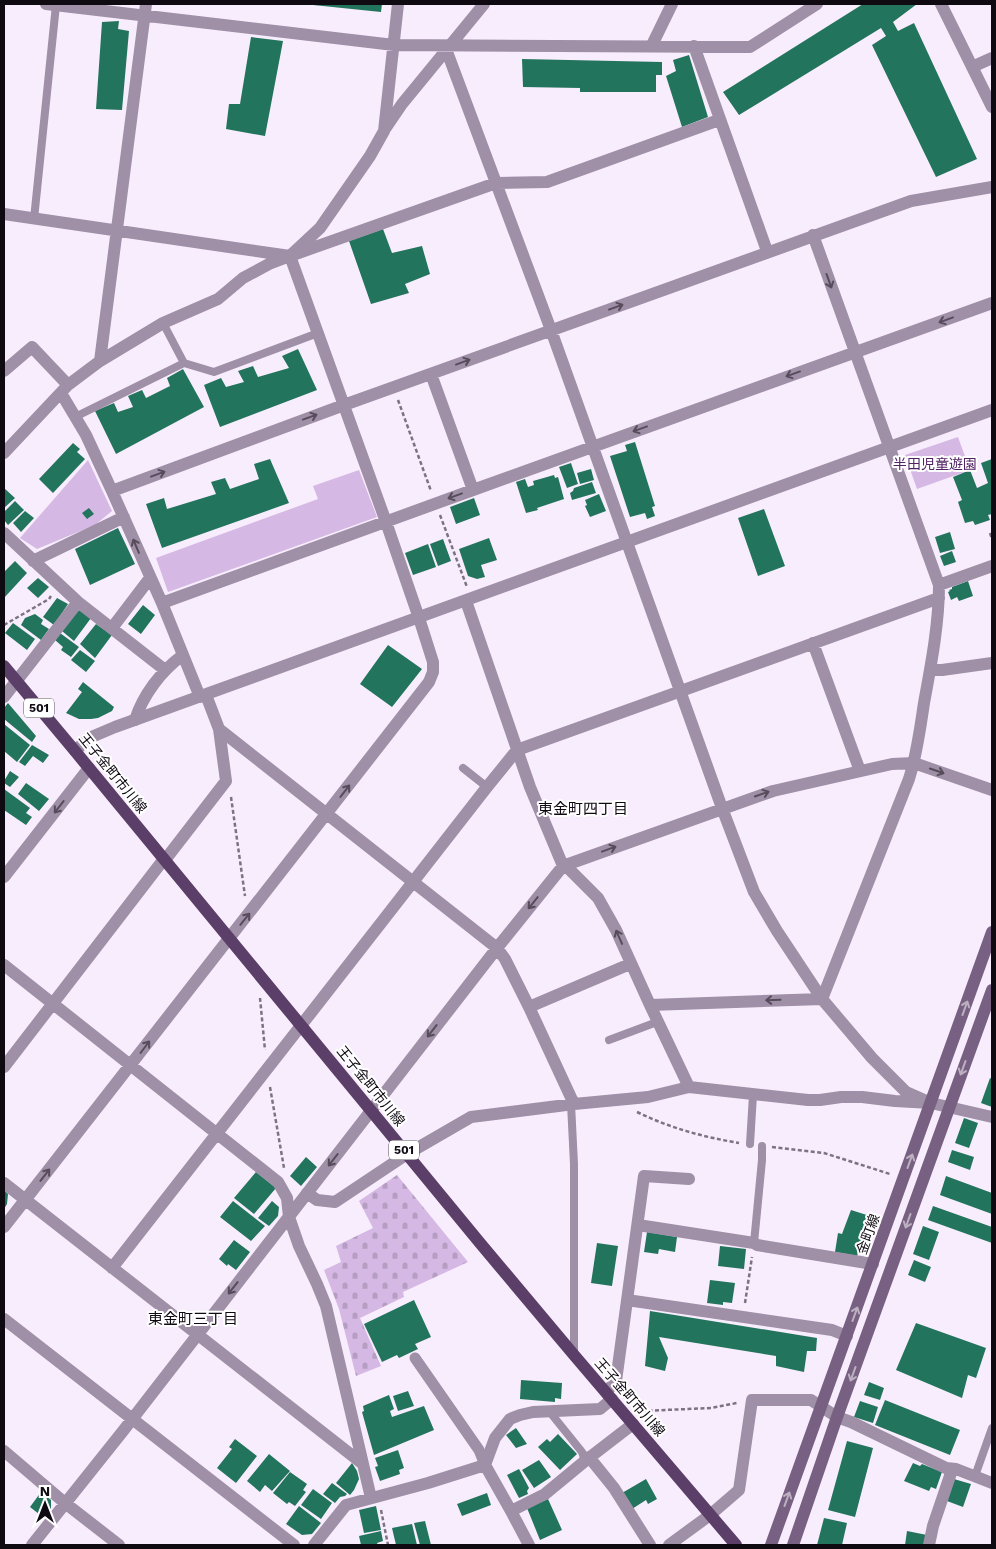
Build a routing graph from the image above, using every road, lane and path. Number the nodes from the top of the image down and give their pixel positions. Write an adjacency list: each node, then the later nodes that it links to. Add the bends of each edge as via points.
1 (51, 4): 7 (street); 20 (lane)
2 (398, 4): 8 (street)
3 (484, 4): 11 (street)
4 (672, 4): 9 (street)
5 (817, 4): 10 (street, via 750,46)
6 (941, 4): 13 (street)
7 (145, 10): 8 (street); 21 (street)
8 (394, 44): 11 (street); 16 (street)
9 (652, 45): 10 (street); 11 (street)
10 (694, 46): 15 (street)
11 (448, 47): 16 (street); 17 (street)
12 (992, 58): 13 (street)
13 (972, 67): 14 (street)
14 (992, 107)
15 (719, 120): 17 (street, via 547,182); 23 (street)
16 (384, 131): 24 (street, via 320,228)
17 (496, 183): 24 (street); 27 (street)
18 (992, 187): 22 (street, via 911,200)
19 (4, 214): 20 (street)
20 (34, 219): 21 (street)
21 (116, 231): 24 (street); 30 (street)
22 (813, 236): 23 (street); 29 (street, one-way to 29)
23 (768, 251): 27 (street, one-way to 23)
24 (290, 256): 26 (street, via 243,278 218,299); 28 (street)
25 (992, 304): 29 (street, one-way to 29)
26 (163, 323): 30 (street); 31 (lane)
27 (551, 330): 33 (street, one-way to 27); 38 (street)
28 (318, 333): 31 (lane, via 214,372); 35 (street)
29 (855, 352): 38 (street, one-way to 38); 39 (street)
30 (100, 361): 34 (street)
31 (184, 363): 37 (lane)
32 (4, 371): 34 (street, via 32,346)
33 (431, 374): 35 (street); 42 (street)
34 (64, 389): 37 (street); 40 (street)
35 (344, 405): 41 (street, one-way to 35); 44 (street)
36 (992, 410): 39 (street)
37 (75, 417): 41 (street)
38 (592, 447): 42 (street); 48 (street)
39 (889, 448): 48 (street); 53 (street)
40 (4, 453)
41 (112, 490): 43 (street)
42 (473, 490): 44 (street, one-way to 44)
43 (124, 517): 49 (street); 51 (street, one-way to 43)
44 (386, 522): 56 (street); 57 (street)
45 (4, 533): 49 (street)
46 (990, 533): 47 (path)
47 (992, 539)
48 (626, 543): 54 (street); 67 (street)
49 (33, 561): 52 (street)
50 (992, 566): 53 (street)
51 (150, 578): 56 (street); 59 (street)
52 (60, 586): 55 (street); 58 (path, via 49,599)
53 (939, 592): 60 (street); 65 (street)
54 (466, 601): 57 (street); 72 (street)
55 (78, 602): 59 (street); 66 (street)
56 (162, 603): 61 (street)
57 (419, 618): 68 (street); 82 (street, one-way to 57, via 429,682 433,662)
58 (4, 625)
59 (112, 628): 64 (street)
60 (813, 643): 67 (street); 77 (street)
61 (183, 655): 64 (street); 68 (street)
62 (992, 663): 65 (street)
63 (4, 666): 66 (main road, 王子金町市川線 / 501)
64 (165, 670): 70 (street, via 140,703)
65 (930, 670): 74 (street)
66 (16, 681): 69 (street); 73 (main road, 王子金町市川線 / 501)
67 (679, 691): 72 (street); 81 (street)
68 (203, 696): 70 (street); 71 (street)
69 (4, 697)
70 (134, 720): 73 (street, via 89,738)
71 (219, 729): 78 (street); 82 (street)
72 (517, 750): 79 (street); 84 (street)
73 (75, 751): 75 (main road, 王子金町市川線 / 501)
74 (914, 763): 77 (street); 80 (street, one-way to 80); 95 (street)
75 (89, 768): 83 (main road, 王子金町市川線 / 501); 85 (street, one-way to 85)
76 (463, 768): 79 (lane)
77 (860, 770): 81 (street, one-way to 77, via 772,791)
78 (226, 781): 83 (street); 87 (path, via 230,786)
79 (487, 787): 86 (street)
80 (992, 790)
81 (722, 808): 84 (street, one-way to 81); 95 (street, via 754,892)
82 (328, 814): 86 (street); 87 (street)
83 (165, 860): 89 (main road, 王子金町市川線 / 501); 96 (street)
84 (564, 865): 90 (street, one-way to 90); 91 (street, one-way to 84, via 598,898)
85 (4, 877)
86 (414, 882): 90 (street); 100 (street)
87 (249, 914): 89 (street, one-way to 87)
88 (992, 932): 107 (main road, 金町線, one-way to 88)
89 (229, 937): 100 (main road, 王子金町市川線 / 501); 103 (street, one-way to 89)
90 (497, 948): 98 (street); 110 (street, one-way to 110)
91 (630, 964): 97 (street); 98 (street)
92 (4, 965): 96 (street)
93 (992, 990): 109 (main road, one-way to 109)
94 (259, 993): 104 (path)
95 (822, 999): 97 (street, one-way to 97); 107 (street, via 906,1092)
96 (53, 1004): 102 (street); 103 (street)
97 (650, 1005): 99 (street)
98 (529, 1007): 108 (street)
99 (657, 1022): 101 (lane); 105 (street)
100 (302, 1025): 104 (street); 110 (main road, 王子金町市川線 / 501)
101 (609, 1040)
102 (4, 1066)
103 (131, 1066): 112 (street); 120 (street, one-way to 103)
104 (267, 1070): 112 (street); 116 (path)
105 (688, 1087): 106 (street); 108 (street, via 648,1097)
106 (753, 1094): 107 (street, via 808,1100 862,1097); 113 (lane)
107 (931, 1103): 109 (street); 125 (main road, 金町線, one-way to 107)
108 (572, 1104): 115 (street, via 471,1118); 132 (lane)
109 (949, 1108): 111 (street); 139 (main road, one-way to 139)
110 (372, 1110): 115 (main road, 王子金町市川線 / 501); 119 (street, one-way to 119)
111 (992, 1117)
112 (218, 1134): 121 (street, via 278,1182 287,1198); 126 (street)
113 (750, 1144)
114 (762, 1146): 124 (lane)
115 (407, 1154): 119 (street, via 335,1202 317,1200); 132 (main road, 王子金町市川線 / 501)
116 (284, 1168)
117 (689, 1179): 122 (street, via 644,1176)
118 (4, 1183): 120 (street)
119 (307, 1193): 121 (street)
120 (26, 1200): 123 (street); 126 (street)
121 (289, 1216): 130 (street, one-way to 130); 145 (street, via 326,1306)
122 (638, 1225): 124 (street); 127 (street)
123 (4, 1227)
124 (754, 1243): 125 (street); 128 (path)
125 (873, 1264): 131 (main road, 金町線, one-way to 125)
126 (112, 1268): 130 (street)
127 (627, 1300): 128 (street); 134 (street, via 616,1381)
128 (743, 1317): 131 (street, via 832,1330)
129 (4, 1319): 140 (street)
130 (198, 1335): 140 (street); 145 (street)
131 (847, 1336): 136 (main road, 金町線)
132 (574, 1355): 134 (main road, 王子金町市川線 / 501)
133 (415, 1358): 146 (street, via 479,1450)
134 (609, 1396): 137 (street, via 600,1409); 141 (main road, 王子金町市川線 / 501)
135 (752, 1400): 136 (street, via 811,1400); 138 (path, via 711,1408); 153 (street, via 739,1490)
136 (821, 1407): 139 (street); 163 (main road, 金町線, one-way to 136)
137 (549, 1411): 144 (lane); 146 (street, via 510,1419 495,1438)
138 (642, 1412)
139 (837, 1418): 147 (street); 164 (main road)
140 (132, 1419): 151 (street); 156 (street)
141 (634, 1424): 144 (street); 153 (main road, 王子金町市川線 / 501)
142 (992, 1428): 148 (lane)
143 (4, 1451): 151 (street)
144 (587, 1459): 152 (street, via 545,1494); 160 (street, via 614,1488)
145 (363, 1464): 150 (street)
146 (485, 1465): 150 (street); 152 (street)
147 (952, 1470): 148 (street); 165 (street)
148 (975, 1476): 149 (street)
149 (992, 1483)
150 (375, 1497): 157 (street, via 346,1505); 158 (path)
151 (65, 1503): 154 (street); 155 (street)
152 (511, 1511): 159 (street)
153 (710, 1515): 161 (street); 162 (main road, 王子金町市川線 / 501)
154 (32, 1545)
155 (119, 1545)
156 (294, 1545)
157 (314, 1545)
158 (388, 1545)
159 (526, 1545)
160 (650, 1545)
161 (669, 1545)
162 (736, 1545)
163 (770, 1545)
164 (793, 1545)
165 (929, 1545)

